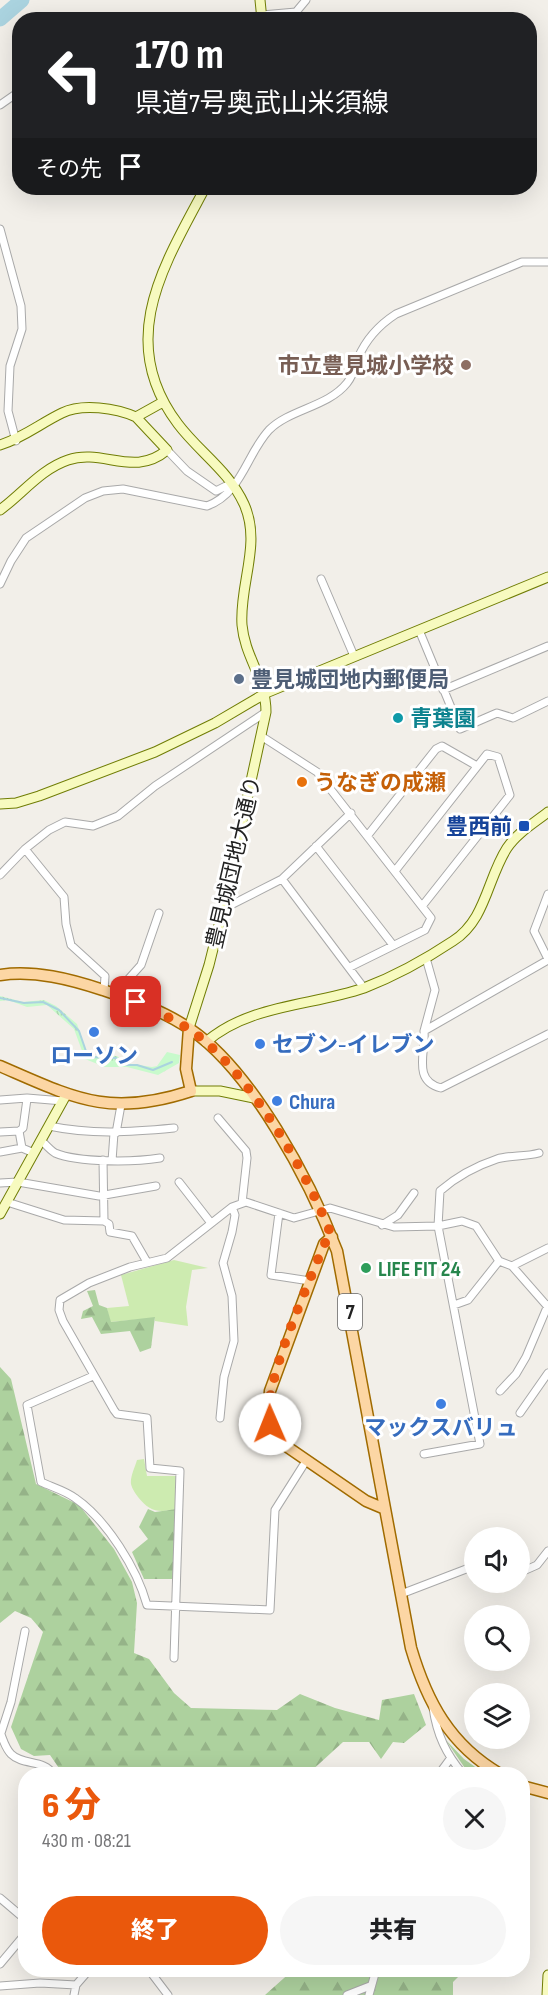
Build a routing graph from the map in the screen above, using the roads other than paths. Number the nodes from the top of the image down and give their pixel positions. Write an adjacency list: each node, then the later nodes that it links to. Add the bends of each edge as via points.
1 (306, 0): 2 (street)
2 (296, 12)
3 (201, 195): 6 (street, via 165,265 148,315 150,357)
4 (0, 229): 8 (street, via 21,306 22,329 10,366 8,411)
5 (548, 262): 11 (street, via 522,262 385,321 364,345 346,384 270,429)
6 (163, 402): 7 (street); 11 (street)
7 (136, 417): 8 (street, via 122,411 76,408 64,411); 10 (street)
8 (16, 441): 9 (street)
9 (0, 445)
10 (167, 450): 11 (street, via 200,482 216,491); 12 (street, via 157,459 136,464 69,459 47,471)
11 (230, 486): 15 (street, via 228,495 207,506 123,489 85,498 26,538); 20 (street, via 245,507 252,542 241,609 247,647)
12 (1, 509)
13 (548, 577): 16 (street)
14 (321, 579): 18 (street)
15 (0, 584)
16 (419, 630): 18 (street); 19 (street)
17 (548, 646): 19 (street)
18 (354, 656): 20 (street)
19 (443, 690): 21 (street, via 460,729 497,713 513,718)
20 (266, 693): 22 (street, 豊見城団地大通り); 25 (street, via 215,723 147,755 39,796)
21 (548, 701)
22 (266, 712): 23 (street, 豊見城団地大通り); 30 (street, via 155,786 118,816 93,826 65,822)
23 (261, 736): 27 (street, via 317,772); 35 (street, 豊見城団地大通り)
24 (477, 766): 28 (street, via 442,746 436,749); 31 (street); 36 (street, via 487,754 498,757 510,795)
25 (0, 804)
26 (548, 812): 39 (street, via 507,849 468,930)
27 (351, 813): 28 (street); 29 (street)
28 (368, 835): 31 (street)
29 (316, 846): 33 (street); 38 (street)
30 (25, 849): 32 (street); 44 (street, via 64,897 71,945 105,976)
31 (396, 872): 36 (street)
32 (0, 874)
33 (282, 879): 35 (street); 41 (street)
34 (548, 894): 40 (street, via 534,931)
35 (224, 905): 45 (street, 豊見城団地大通り)
36 (423, 905): 38 (street, via 431,918 425,930)
37 (159, 913): 44 (street, via 141,965)
38 (393, 945): 41 (street)
39 (426, 958): 43 (street); 46 (street, via 435,990)
40 (548, 959): 46 (street)
41 (350, 967): 43 (street)
42 (0, 975): 44 (main road, 7, via 41,975)
43 (364, 988): 48 (street, via 259,1014 221,1030)
44 (110, 992): 45 (main road, 7)
45 (189, 1029): 48 (main road, 7); 50 (main road, via 186,1069)
46 (424, 1031): 47 (street, via 422,1072 430,1084 441,1088)
47 (548, 1034)
48 (206, 1042): 52 (main road, 7, via 228,1063)
49 (0, 1066): 51 (main road)
50 (191, 1091): 52 (street, via 220,1091); 55 (main road)
51 (64, 1098): 54 (street); 55 (main road); 57 (street)
52 (254, 1098): 79 (main road, 7)
53 (0, 1100): 54 (street)
54 (27, 1100): 60 (street, via 23,1128)
55 (121, 1105): 61 (street)
56 (218, 1118): 77 (street, via 246,1151)
57 (49, 1126): 61 (street); 62 (street)
58 (174, 1128): 61 (street)
59 (0, 1131): 60 (street)
60 (19, 1131): 63 (street)
61 (115, 1133): 69 (street)
62 (41, 1140): 65 (street); 68 (street, via 55,1153)
63 (22, 1148): 64 (street); 65 (street)
64 (0, 1152)
65 (34, 1152): 70 (street)
66 (539, 1153): 85 (street, via 499,1158 457,1177 440,1191)
67 (160, 1158): 69 (street)
68 (103, 1160): 69 (street); 75 (street)
69 (112, 1161)
70 (18, 1182): 72 (street); 75 (street, via 78,1194); 76 (street)
71 (179, 1182): 83 (street)
72 (0, 1183)
73 (156, 1186): 75 (street)
74 (414, 1193): 84 (street, via 398,1215)
75 (105, 1195): 82 (street)
76 (8, 1202): 81 (street); 82 (street, via 64,1220)
77 (242, 1203): 78 (street); 80 (street, via 257,1203)
78 (232, 1208): 83 (street); 98 (street, via 232,1232 223,1263 232,1296 234,1341 224,1377)
79 (321, 1210): 80 (street, via 294,1218); 84 (street, via 340,1210); 86 (main road, 7)
80 (279, 1213): 91 (street, via 272,1275)
81 (0, 1214)
82 (104, 1221): 89 (street, via 110,1232 132,1236)
83 (211, 1223): 89 (street, via 167,1258)
84 (382, 1225): 85 (street)
85 (438, 1226): 88 (street, via 462,1221 477,1226); 92 (street)
86 (332, 1237): 91 (main road, 7, via 324,1244); 101 (main road, 7, via 347,1293)
87 (548, 1248): 90 (street)
88 (499, 1261): 90 (street); 92 (street, via 468,1300)
89 (147, 1262): 95 (street, via 89,1283 58,1303 63,1321)
90 (512, 1266): 93 (street)
91 (310, 1281): 100 (main road, 7, via 268,1403 273,1432)
92 (454, 1305): 99 (street, via 480,1444)
93 (547, 1306): 96 (street, via 526,1357)
94 (548, 1373): 97 (street)
95 (93, 1376): 106 (street, via 117,1414 147,1418 150,1468 180,1471); 106 (street, via 27,1405 41,1482 75,1497 116,1540 142,1587 147,1605)
96 (500, 1391)
97 (520, 1413)
98 (220, 1418)
99 (424, 1454)
100 (306, 1461): 101 (main road, 7); 106 (street, via 275,1510 270,1610)
101 (385, 1509): 105 (main road, 7)
102 (548, 1551): 103 (street)
103 (530, 1568)
104 (464, 1570): 105 (street)
105 (401, 1594): 109 (main road, 7, via 411,1648)
106 (176, 1607): 108 (street)
107 (25, 1631): 110 (street)
108 (174, 1658)
109 (434, 1708): 111 (street, via 436,1730); 115 (main road, 7, via 463,1748)
110 (1, 1733): 112 (street, via 11,1754)
111 (450, 1759): 113 (street); 114 (street)
112 (43, 1767)
113 (444, 1767)
114 (456, 1767)
115 (490, 1767)
116 (530, 1787): 117 (main road)
117 (545, 1789)
118 (0, 1898): 119 (street)
119 (18, 1913)
120 (18, 1943): 121 (street)
121 (0, 1964)
122 (548, 1975): 133 (street)
123 (83, 1977): 126 (street)
124 (154, 1977): 130 (street)
125 (373, 1977): 128 (street)
126 (76, 1985): 127 (street); 129 (street)
127 (0, 1986)
128 (370, 1986): 131 (street); 132 (street)
129 (74, 1995)
130 (168, 1995)
131 (347, 1995)
132 (369, 1995)
133 (546, 1995)

